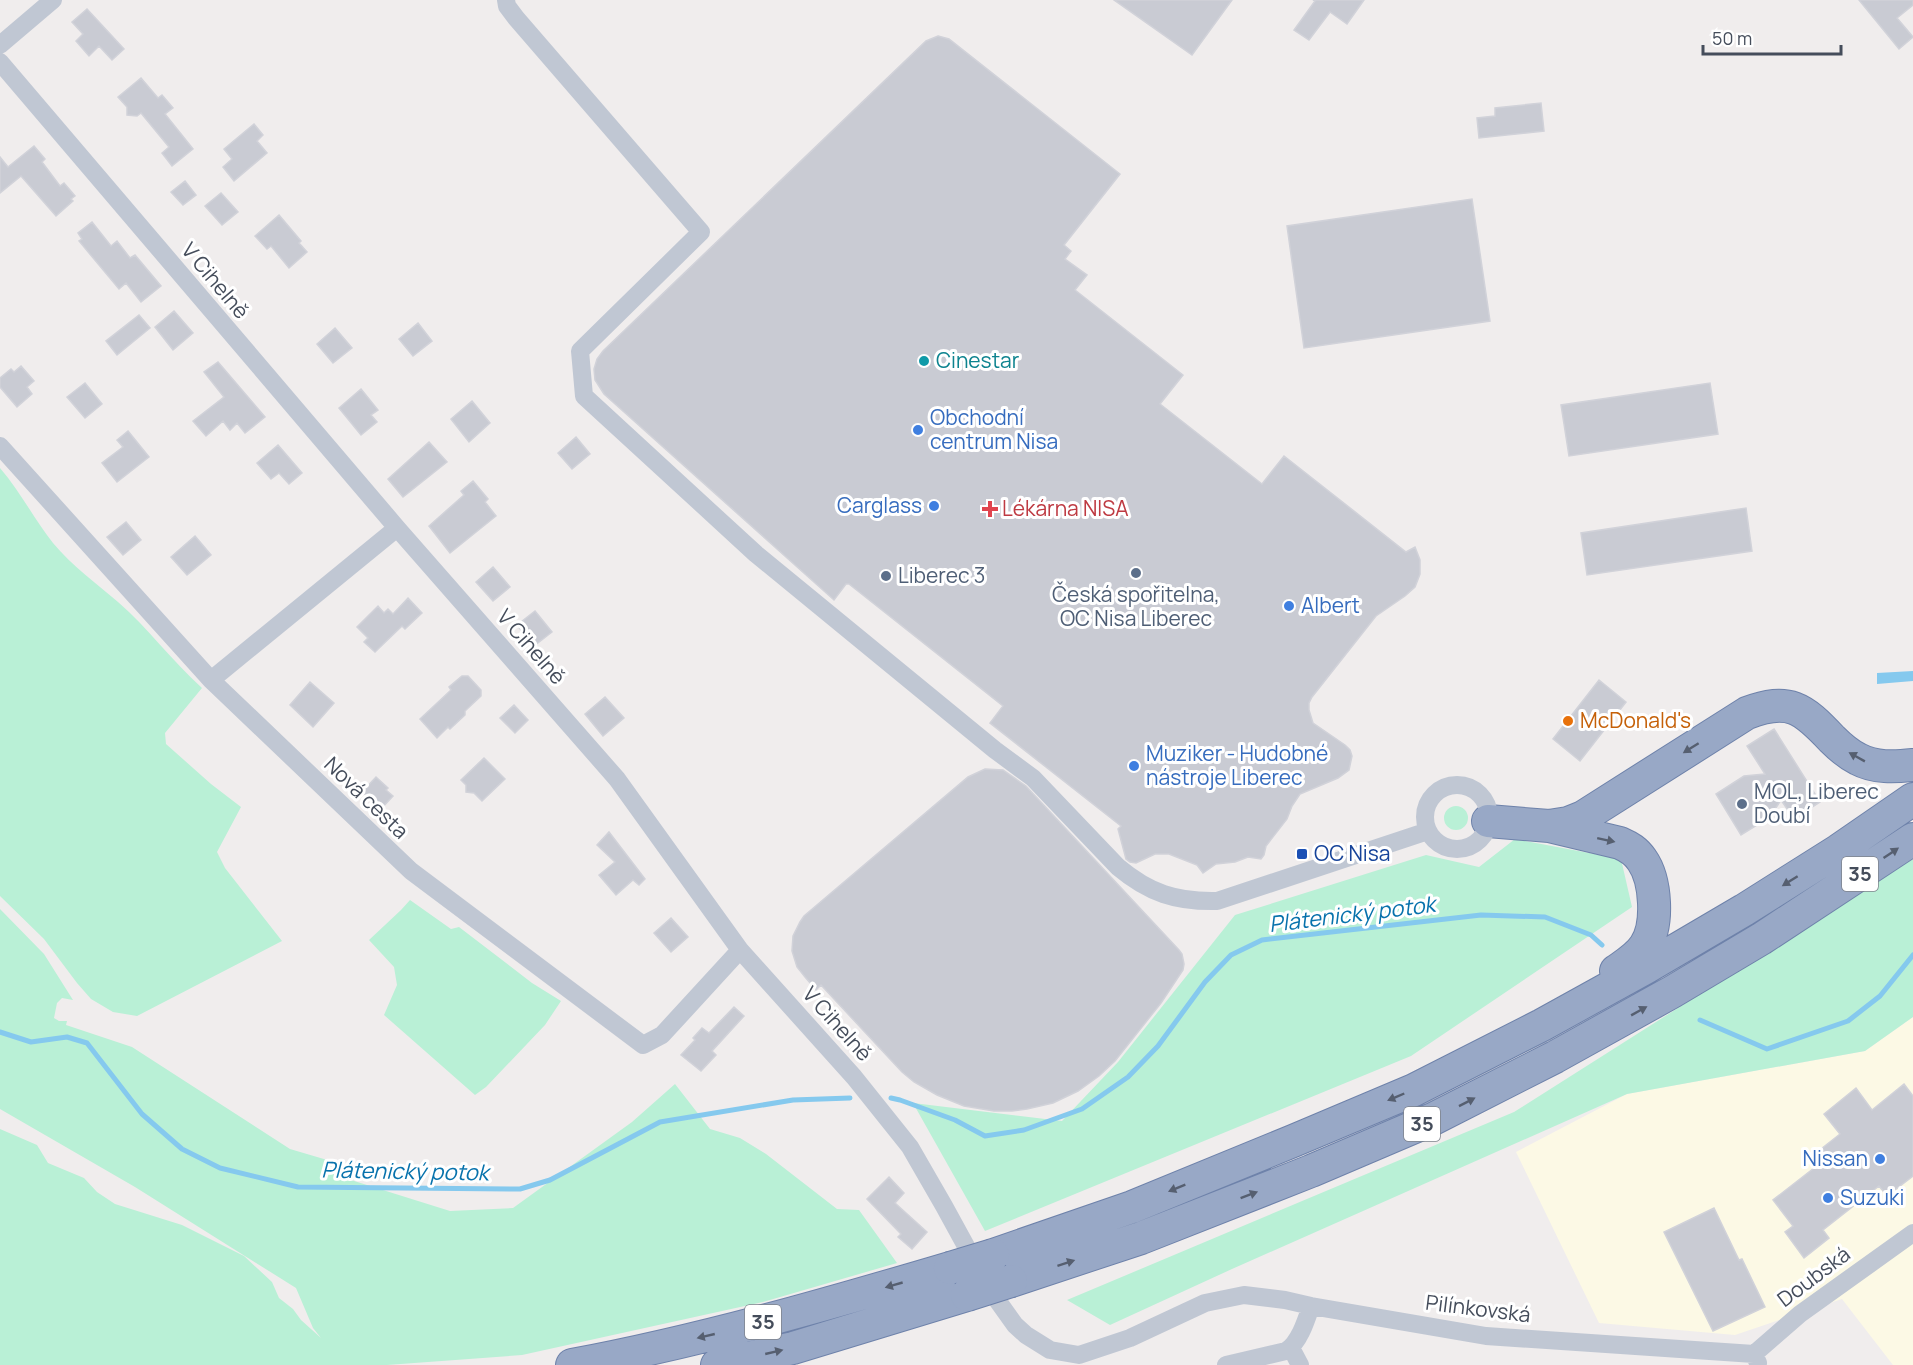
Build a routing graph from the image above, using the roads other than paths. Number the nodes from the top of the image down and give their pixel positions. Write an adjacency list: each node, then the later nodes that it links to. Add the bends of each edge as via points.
1 (53, 0): 3 (street)
2 (506, 0): 12 (street, via 516,18 701,232 580,351 584,396 756,554 1033,778 1118,867 1156,892 1178,899 1217,901)
3 (0, 45)
4 (0, 62): 6 (street, V Cihelně)
5 (0, 446): 7 (street, Nová cesta)
6 (397, 528): 7 (street); 14 (street, V Cihelně, via 617,778)
7 (212, 680): 14 (street, Nová cesta, via 411,872 643,1045 662,1035)
8 (1913, 765): 11 (highway, one-way to 11, via 1882,767 1857,759 1807,715 1789,707 1767,706 1747,713 1583,817)
9 (1913, 799): 15 (highway, 35, one-way to 15, via 1744,910)
10 (1488, 821): 11 (highway); 12 (street, via 1480,839 1462,849 1442,845); 12 (street, via 1485,801 1470,788 1452,785 1430,800 1425,820)
11 (1549, 826): 15 (highway, one-way to 15, via 1620,843 1635,852 1648,871 1654,922 1644,948 1636,956)
12 (1428, 831)
13 (1913, 839): 22 (highway, 35, one-way to 13, bridge, via 793,1348 1141,1238 1433,1119 1672,992)
14 (740, 950): 17 (street, V Cihelně, via 854,1077 910,1147 990,1290 1016,1325 1037,1343 1050,1350 1079,1355 1130,1338 1205,1303 1244,1295)
15 (1542, 1024): 21 (highway, 35, one-way to 21, bridge, via 1414,1090 1132,1207 993,1255 787,1316)
16 (1913, 1233): 20 (street, Doubská, via 1800,1314)
17 (1311, 1306): 18 (street); 19 (street, Pilínkovská, via 1486,1336)
18 (1291, 1348): 23 (street); 24 (street)
19 (1697, 1357): 20 (street, Pilínkovská)
20 (1756, 1359)
21 (572, 1365)
22 (717, 1365)
23 (1226, 1365)
24 (1300, 1365)

